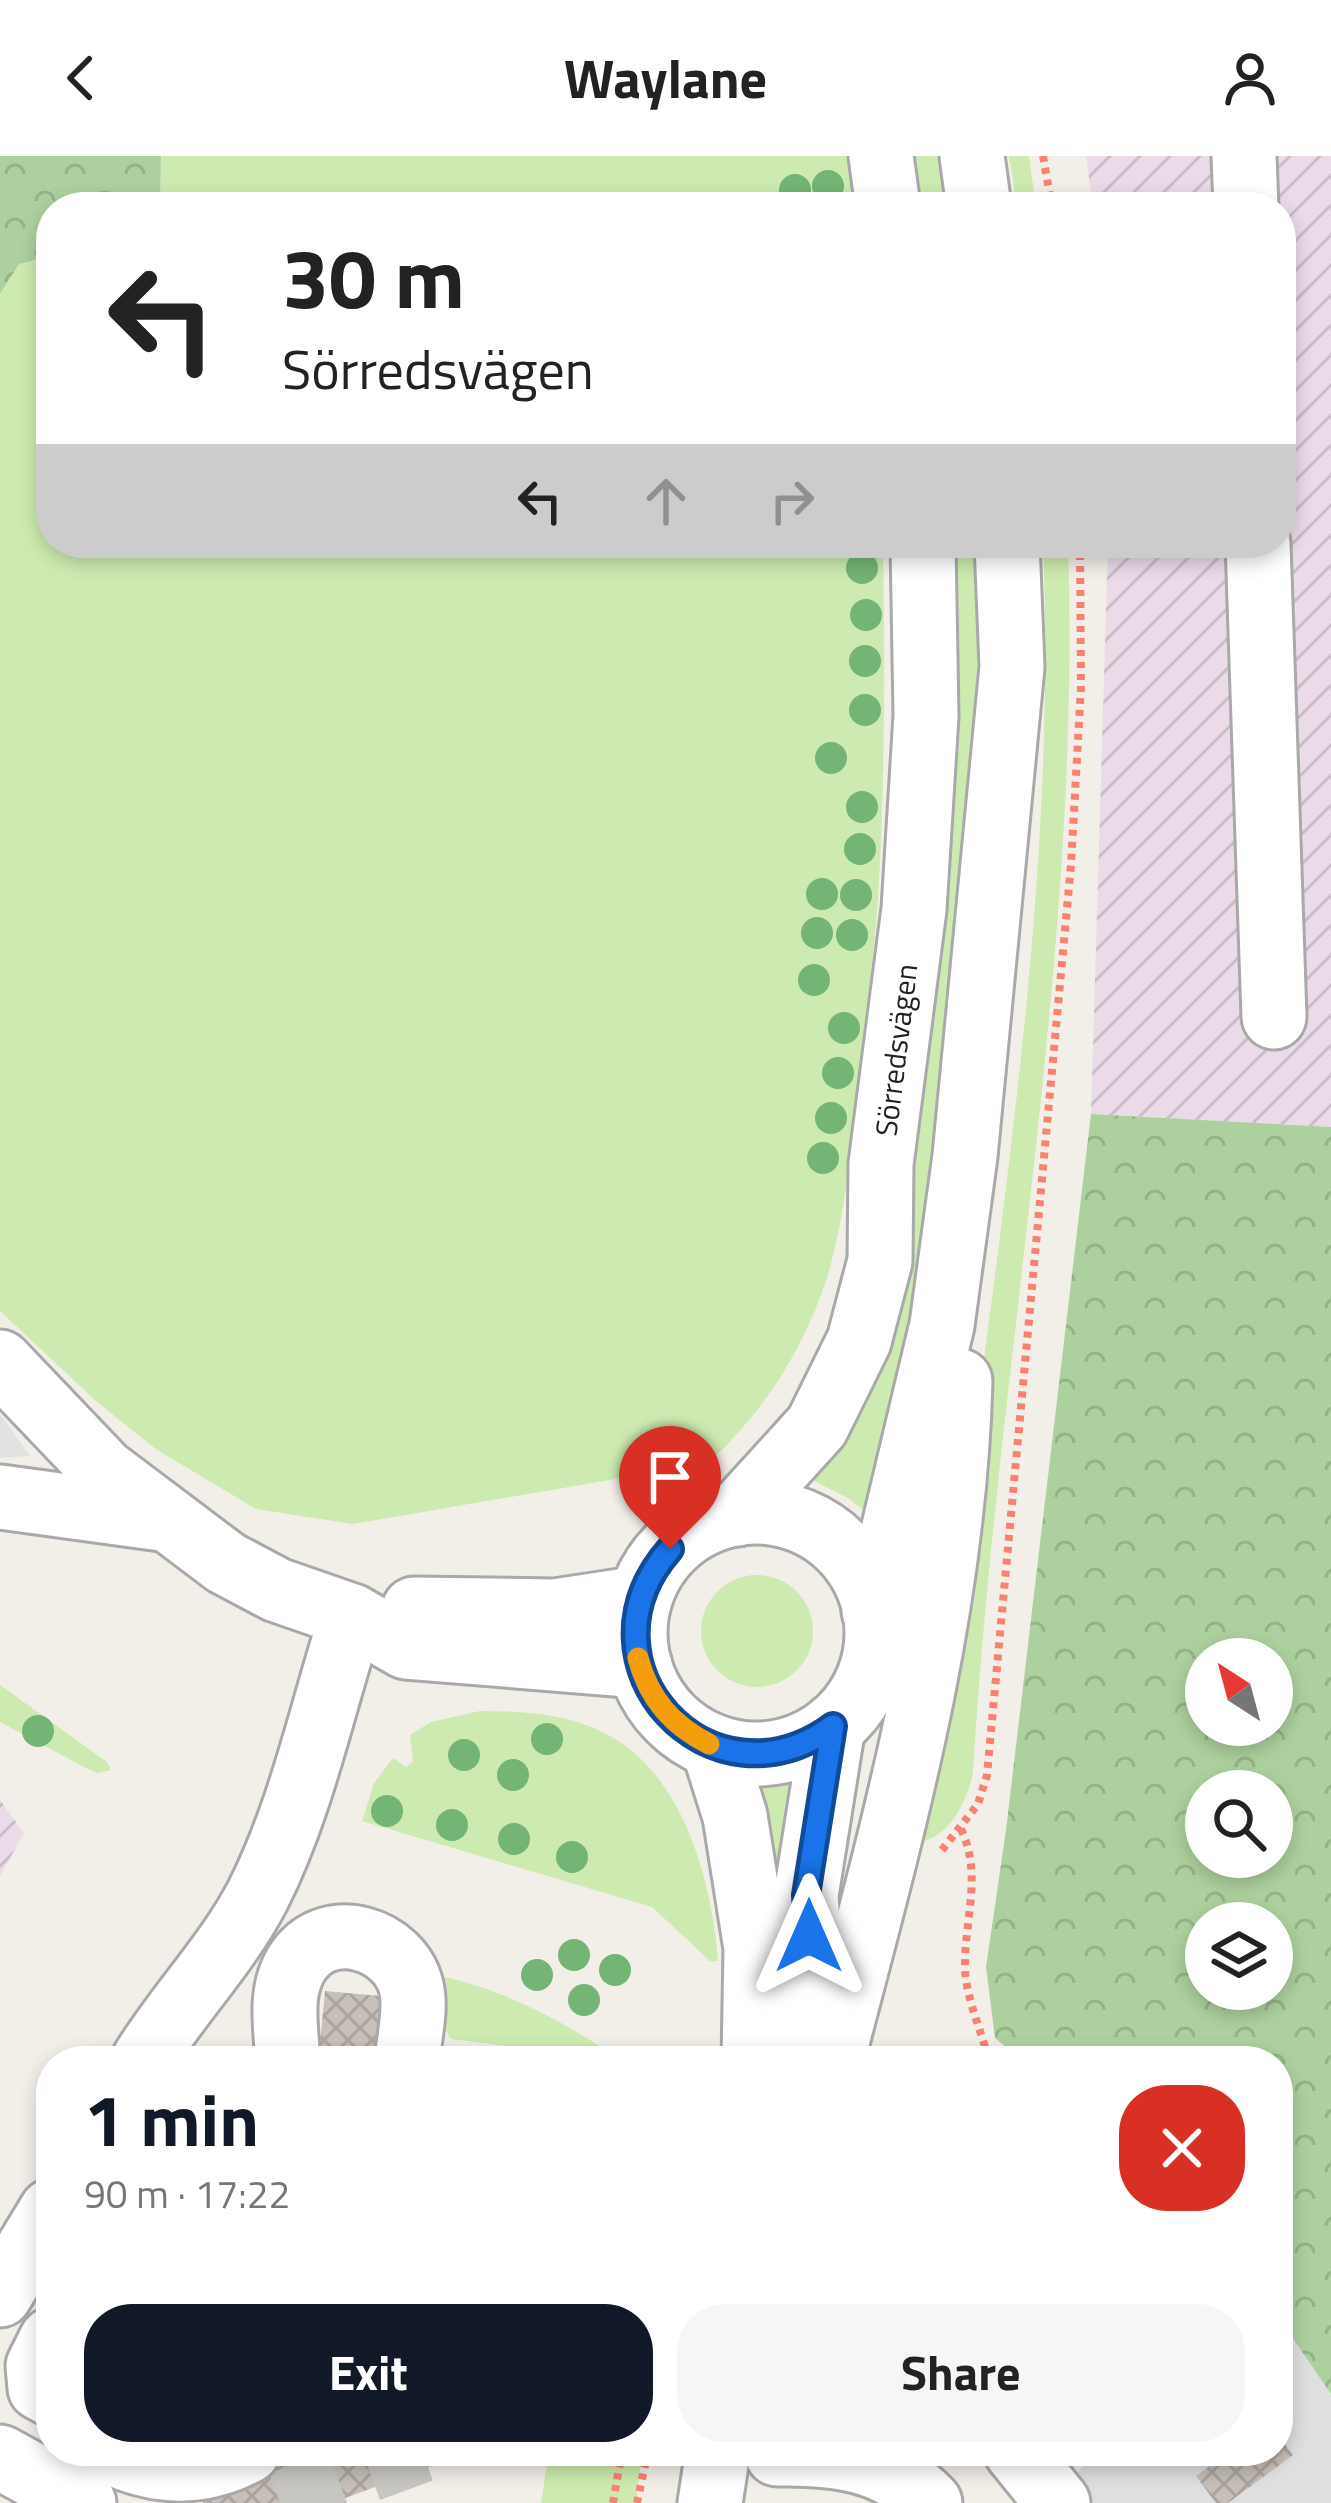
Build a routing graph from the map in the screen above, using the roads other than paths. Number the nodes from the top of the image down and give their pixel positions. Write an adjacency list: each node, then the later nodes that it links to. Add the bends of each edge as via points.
1 (880, 156): 4 (street)
2 (972, 156): 5 (street)
3 (1244, 156): 6 (street)
4 (886, 192)
5 (977, 192)
6 (1245, 192)
7 (923, 558): 14 (street, Sörredsvägen, via 925,738 914,909 881,1164 880,1261 860,1341 817,1426)
8 (1008, 558): 11 (street, via 1012,667)
9 (1259, 558): 10 (street)
10 (1274, 1016)
11 (965, 1156): 17 (street, via 942,1325); 27 (street, via 959,1422 939,1610 920,1718)
12 (0, 1362): 15 (street, via 92,1459)
13 (0, 1497): 15 (street)
14 (737, 1514): 16 (street, Sörredsvägen, via 684,1536 657,1563); 17 (street, via 773,1513 820,1530 856,1564)
15 (164, 1519): 18 (street, via 260,1581)
16 (640, 1598): 18 (street, via 555,1611); 19 (street)
17 (874, 1610): 20 (street, via 870,1673)
18 (352, 1616): 19 (street, via 406,1647); 22 (street, via 260,1892)
19 (640, 1666): 21 (street, via 667,1714)
20 (833, 1726): 21 (street, via 782,1751); 26 (street, via 806,1895)
21 (713, 1746): 25 (street, via 756,1948)
22 (163, 2046)
23 (287, 2046): 24 (street, via 291,1977 301,1958 337,1937 377,1943 407,1973)
24 (408, 2046)
25 (754, 2046)
26 (816, 2046)
27 (836, 2046)
28 (36, 2236): 29 (street)
29 (0, 2295)
30 (0, 2457): 36 (street)
31 (153, 2466): 32 (street)
32 (211, 2466)
33 (760, 2466): 37 (street)
34 (875, 2466): 38 (street)
35 (1028, 2466): 39 (street)
36 (84, 2503)
37 (710, 2503)
38 (930, 2503)
39 (1058, 2503)

